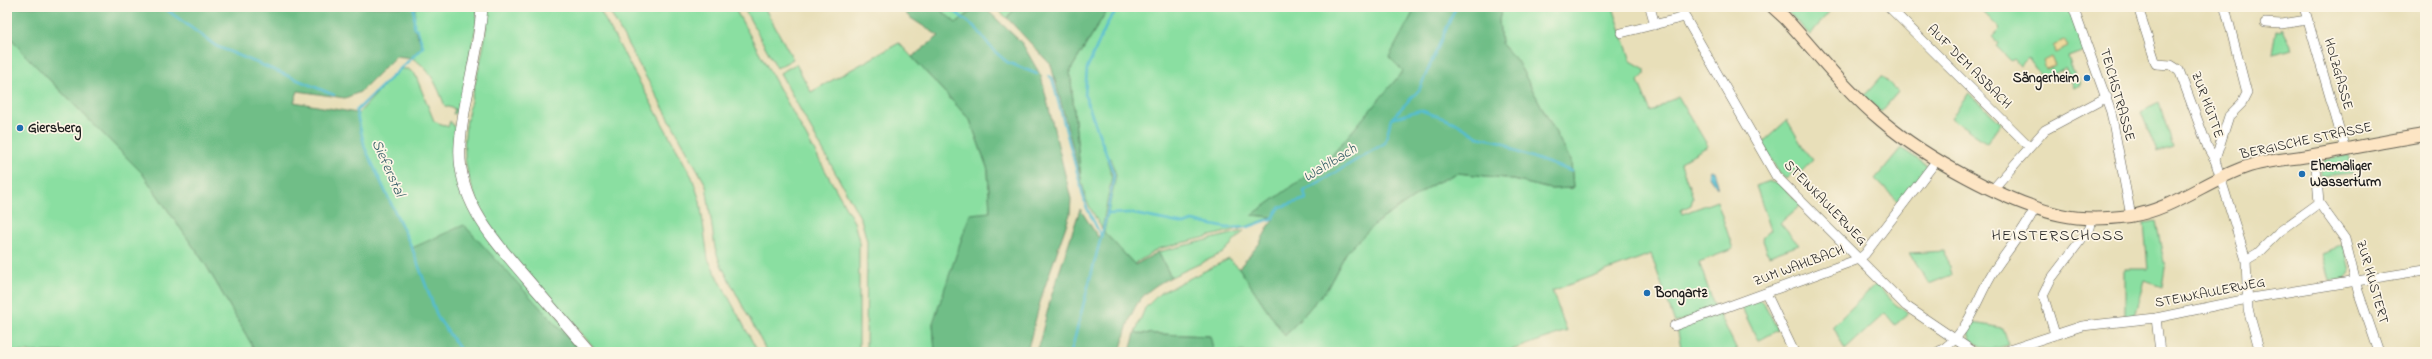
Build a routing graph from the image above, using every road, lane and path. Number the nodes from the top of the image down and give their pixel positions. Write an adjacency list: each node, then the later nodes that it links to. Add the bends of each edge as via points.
1 (482, 7): 38 (street, via 480,38 462,128 462,170 466,191 488,234)
2 (1650, 7): 13 (street)
3 (1682, 7): 10 (street, STEINKAULERWEG)
4 (1773, 7): 20 (main road, BERGISCHE STRASSE, via 1858,99 1896,132)
5 (1888, 7): 17 (street, AUF DEM ASBACH)
6 (2073, 7): 15 (street, TEICHSTRASSE)
7 (2138, 7): 21 (street, ZUR HÜTTE, via 2156,64 2171,65 2180,70 2208,148)
8 (2225, 7): 21 (street, via 2248,93 2229,116)
9 (2304, 7): 11 (street, HOLZGASSE)
10 (1685, 17): 13 (street); 28 (street, STEINKAULERWEG, via 1776,176)
11 (2307, 20): 12 (street, via 2281,24); 18 (street, HOLZGASSE)
12 (2265, 23)
13 (1655, 25): 14 (street)
14 (1621, 33)
15 (2107, 97): 17 (street, via 2050,127); 26 (street, TEICHSTRASSE)
16 (2425, 135): 18 (main road, BERGISCHE STRASSE)
17 (2029, 146): 23 (street)
18 (2345, 149): 19 (main road, BERGISCHE STRASSE)
19 (2315, 155): 22 (main road, BERGISCHE STRASSE, via 2267,162); 24 (street)
20 (1937, 160): 23 (main road, BERGISCHE STRASSE); 28 (street, ZUM WAHLBACH)
21 (2215, 160): 22 (street)
22 (2219, 178): 26 (main road, BERGISCHE STRASSE, via 2162,207); 29 (street)
23 (1993, 189): 25 (main road, BERGISCHE STRASSE)
24 (2319, 203): 29 (street); 31 (street, ZUR HUSTERT, via 2345,239)
25 (2035, 208): 27 (main road, BERGISCHE STRASSE); 37 (street, via 2029,222 1988,280 1973,313)
26 (2131, 216): 27 (main road, BERGISCHE STRASSE)
27 (2092, 219): 36 (street, via 2090,228 2051,279 2043,295)
28 (1859, 259): 32 (street, ZUM WAHLBACH); 37 (street, STEINKAULERWEG, via 1906,306)
29 (2246, 260): 33 (street)
30 (2425, 270): 31 (street, STEINKAULERWEG)
31 (2355, 281): 33 (street, STEINKAULERWEG); 45 (street, ZUR HUSTERT)
32 (1766, 293): 35 (street, ZUM WAHLBACH); 39 (street)
33 (2247, 300): 34 (street, STEINKAULERWEG); 44 (street)
34 (2156, 318): 36 (street, STEINKAULERWEG, via 2082,326); 43 (street)
35 (1674, 326)
36 (2055, 334): 42 (street, STEINKAULERWEG)
37 (1954, 339): 40 (street); 41 (street, STEINKAULERWEG)
38 (590, 352)
39 (1794, 352)
40 (1938, 352)
41 (1974, 352)
42 (2003, 352)
43 (2160, 352)
44 (2260, 352)
45 (2379, 352)

